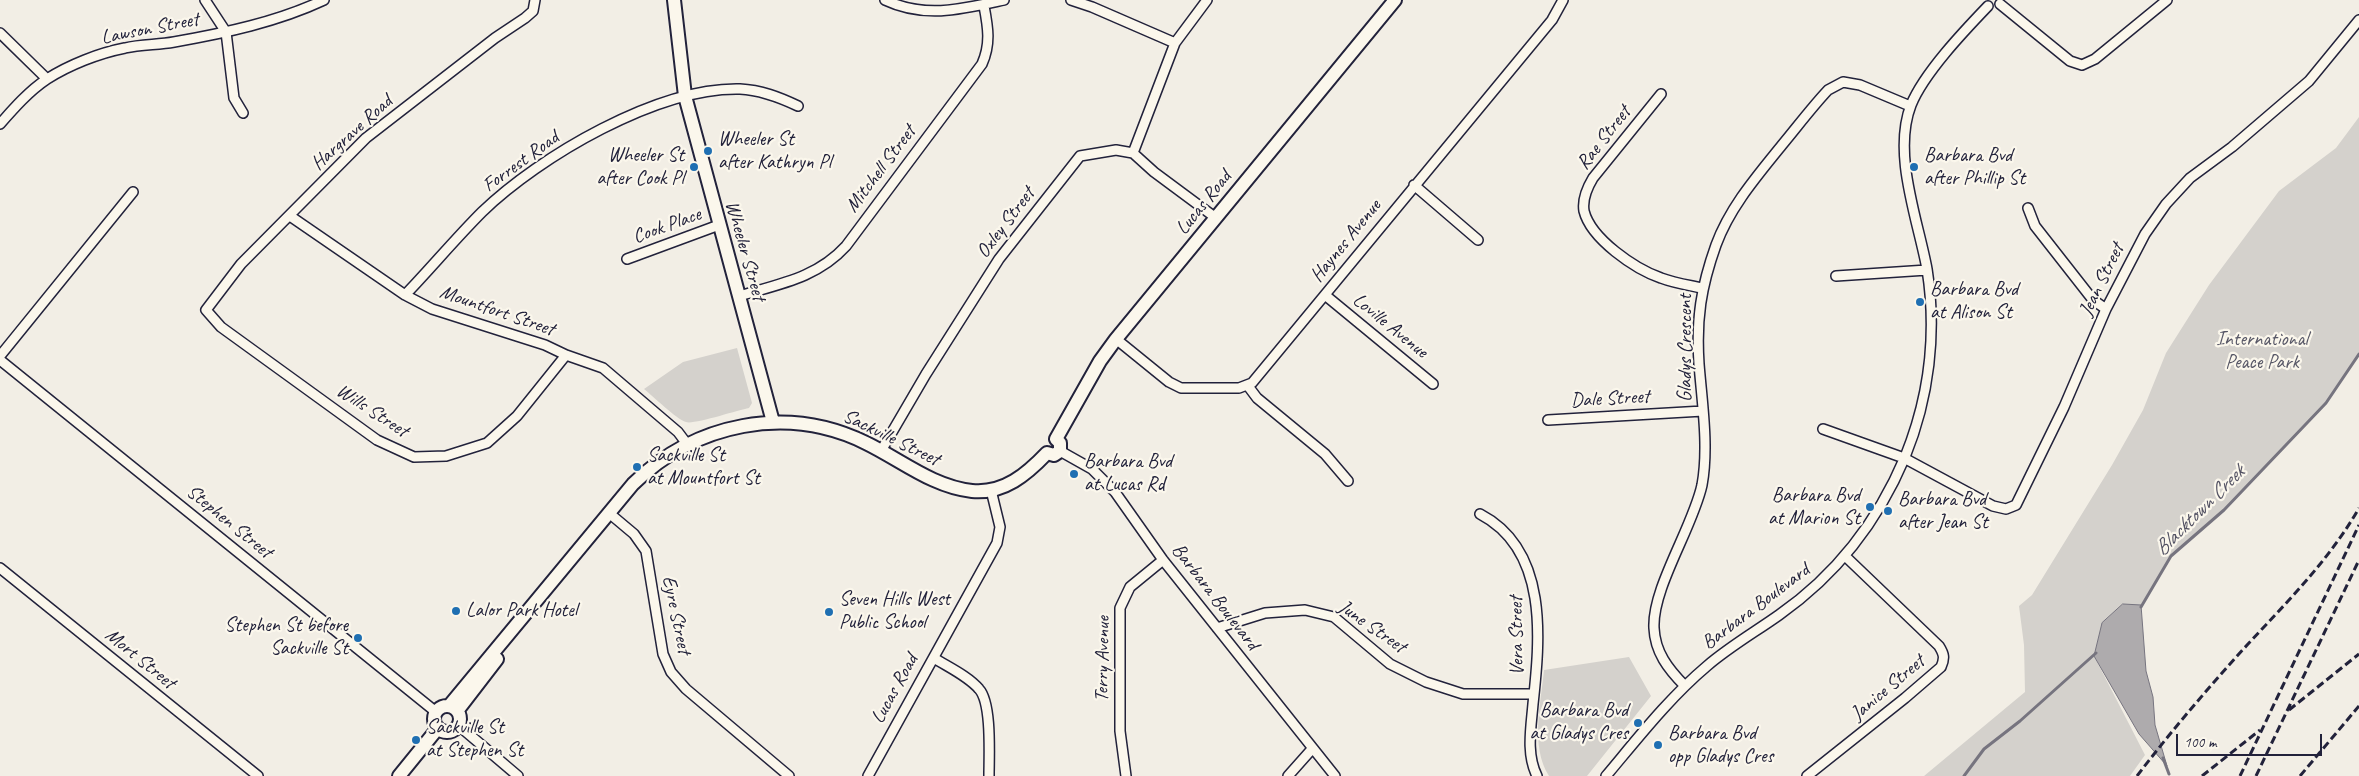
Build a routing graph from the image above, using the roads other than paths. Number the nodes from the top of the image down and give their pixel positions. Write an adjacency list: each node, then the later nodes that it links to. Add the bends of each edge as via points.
1 (205, 0): 16 (street)
2 (324, 0): 16 (street, Lawson Street, via 289,15)
3 (536, 0): 30 (street, Hargrave Road, via 533,11 526,18 494,38 366,138)
4 (674, 0): 21 (street, Wheeler Street)
5 (885, 0): 14 (street, via 925,11 944,12)
6 (1004, 0): 14 (street)
7 (1071, 0): 18 (street)
8 (1207, 0): 18 (street)
9 (1395, 0): 31 (street, Lucas Road)
10 (1563, 0): 27 (street, Haynes Avenue, via 1552,20)
11 (2167, 0): 12 (street, via 2095,59 2082,65 2070,62)
12 (2001, 2): 13 (street, via 1995,7)
13 (1987, 3): 23 (street, Barbara Boulevard, via 1926,78)
14 (984, 6): 40 (street, Mitchell Street, via 989,39 982,64 846,246 835,259 816,271)
15 (2359, 20): 42 (street, Jean Street, via 2309,81 2232,147 2190,178 2166,204 2145,234)
16 (226, 32): 19 (street, Lawson Street, via 124,48 91,58); 24 (street, via 234,98)
17 (0, 33): 19 (street)
18 (1175, 43): 26 (street)
19 (47, 79): 25 (street, Lawson Street, via 18,103)
20 (1661, 94): 37 (street, Rae Street, via 1593,178 1587,188 1584,210 1593,229 1632,263 1661,278)
21 (685, 96): 22 (street, Forrest Road, via 741,90 773,95); 32 (street, Wheeler Street); 38 (street, Forrest Road, via 610,125 552,157 483,211)
22 (798, 106)
23 (1910, 106): 35 (street, Barbara Boulevard, via 1904,156); 37 (street, Gladys Crescent, via 1860,85 1843,82 1828,90 1731,212)
24 (243, 113)
25 (0, 124)
26 (1133, 153): 31 (street); 54 (street, Oxley Street, via 1116,150 1080,156 999,259)
27 (1414, 185): 33 (street); 39 (street, Haynes Avenue)
28 (133, 192): 45 (street)
29 (2028, 208): 42 (street, via 2035,226 2093,300)
30 (290, 216): 38 (street, Mountfort Street); 41 (street, Hargrave Road, via 241,264)
31 (1216, 218): 43 (street, Lucas Road)
32 (719, 225): 34 (street, Cook Place); 40 (street, Wheeler Street)
33 (1478, 240)
34 (627, 259)
35 (1927, 270): 36 (street); 55 (street, Barbara Boulevard, via 1931,324 1929,370 1920,411)
36 (1836, 276)
37 (1702, 288): 48 (street, Gladys Crescent, via 1699,361)
38 (405, 295): 44 (street, Mountfort Street, via 432,309 545,345)
39 (1325, 295): 46 (street, Loville Avenue); 47 (street, Haynes Avenue)
40 (739, 296): 50 (street, Wheeler Street)
41 (206, 310): 44 (street, Wills Street, via 221,327 376,440 414,457 446,456 487,443 517,416)
42 (2106, 310): 55 (street, Jean Street, via 2064,407 2016,505 2006,509 1993,506)
43 (1116, 339): 47 (street, via 1180,388); 53 (street, Lucas Road, via 1100,361)
44 (566, 355): 52 (street, Mountfort Street, via 604,368 678,432)
45 (0, 358): 68 (street, Stephen Street)
46 (1433, 384)
47 (1248, 386): 56 (street, via 1257,398 1325,454)
48 (1703, 411): 49 (street, Dale Street); 65 (street, Gladys Crescent, via 1702,485 1661,591 1654,626 1661,656)
49 (1548, 420)
50 (773, 422): 52 (street, Sackville Street, via 727,429); 54 (street, Sackville Street, via 834,430)
51 (1823, 429): 55 (street)
52 (687, 444): 58 (street, Sackville Street, via 653,465)
53 (1054, 448): 57 (street, Lucas Road, via 1018,479); 61 (street, Barbara Boulevard, via 1102,478)
54 (881, 451): 57 (street, Sackville Street, via 938,482 973,490)
55 (1904, 458): 60 (street, Barbara Boulevard, via 1882,504)
56 (1348, 481)
57 (991, 490): 64 (street, Lucas Road, via 1000,527 997,543)
58 (609, 513): 67 (street, Sackville Street); 75 (street, Eyre Street, via 634,534 646,551 663,654 671,672 686,689)
59 (1480, 514): 66 (street, Vera Street, via 1504,530 1527,567 1535,591 1538,642)
60 (1845, 556): 65 (street, Barbara Boulevard, via 1806,595 1708,664); 83 (street, Janice Street, via 1939,646 1944,660 1941,667 1918,687)
61 (1163, 560): 63 (street, Barbara Boulevard); 78 (street, Terry Avenue, via 1130,587 1120,608 1120,731)
62 (0, 568): 72 (street, Mort Street)
63 (1217, 628): 66 (street, June Street, via 1265,614 1305,610 1334,617 1390,664 1426,682 1463,694); 71 (street, Barbara Boulevard)
64 (934, 658): 76 (street, Lucas Road); 77 (street, via 980,690 990,739)
65 (1685, 686): 82 (street, Barbara Boulevard)
66 (1534, 694): 81 (street, Vera Street, via 1530,741 1533,769)
67 (453, 708): 68 (street, via 441,707); 69 (street, via 459,718)
68 (436, 712): 70 (street, via 434,718)
69 (458, 725): 70 (street, via 449,732); 74 (street)
70 (438, 728): 73 (street)
71 (1312, 749): 79 (street); 80 (street, Barbara Boulevard)
72 (258, 776)
73 (399, 776)
74 (518, 776)
75 (789, 776)
76 (868, 776)
77 (989, 776)
78 (1126, 776)
79 (1288, 776)
80 (1335, 776)
81 (1537, 776)
82 (1606, 776)
83 (1807, 776)

